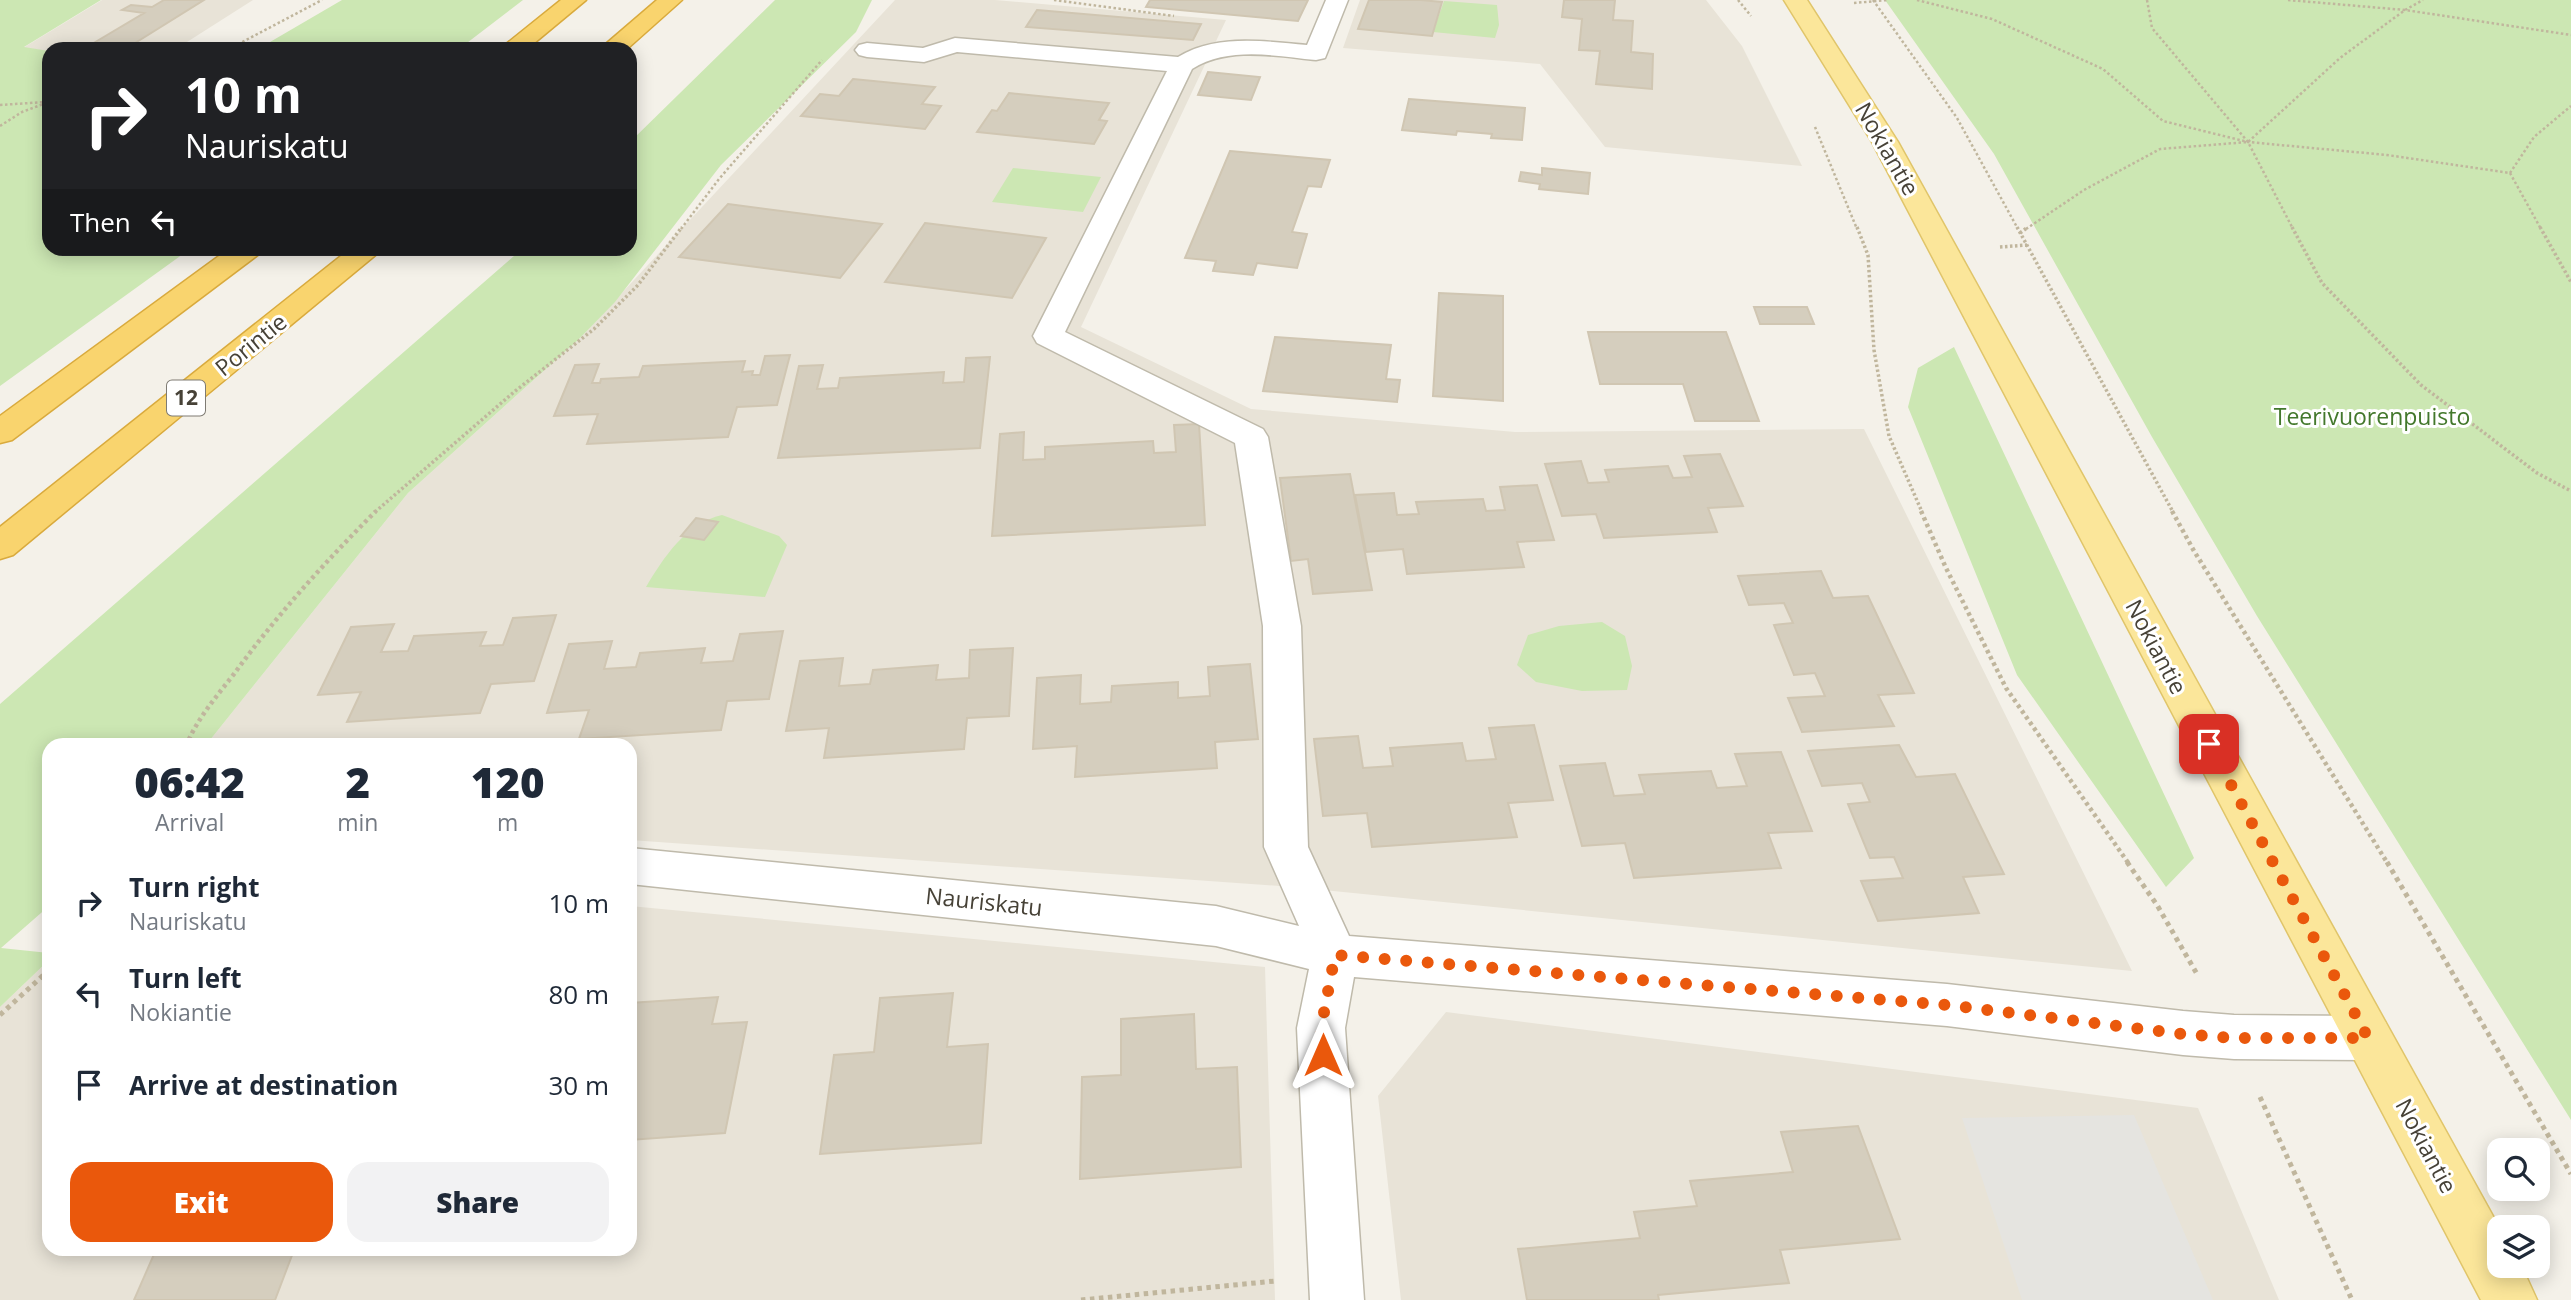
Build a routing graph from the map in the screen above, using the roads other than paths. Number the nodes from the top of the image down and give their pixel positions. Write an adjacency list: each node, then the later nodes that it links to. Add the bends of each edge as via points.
1 (575, 0): 5 (highway)
2 (671, 0): 6 (highway)
3 (1337, 0): 8 (street, via 1316,53 1255,47 1203,52)
4 (1795, 0): 15 (main road, Nokiantie, via 1885,142)
5 (521, 42)
6 (620, 42)
7 (867, 50): 8 (street, via 924,55 955,45)
8 (1182, 65): 14 (street, via 1048,336 1251,437 1282,626 1286,847)
9 (238, 256): 11 (highway)
10 (360, 256): 12 (highway, Porintie / 12)
11 (0, 432)
12 (0, 545)
13 (637, 867): 14 (street, Nauriskatu, via 1216,926)
14 (1335, 955): 15 (street, Nauriskatu, via 1947,1005 2234,1038); 16 (street, via 1321,1028)
15 (2368, 1038): 17 (main road, Nokiantie)
16 (1336, 1287)
17 (2510, 1300)

